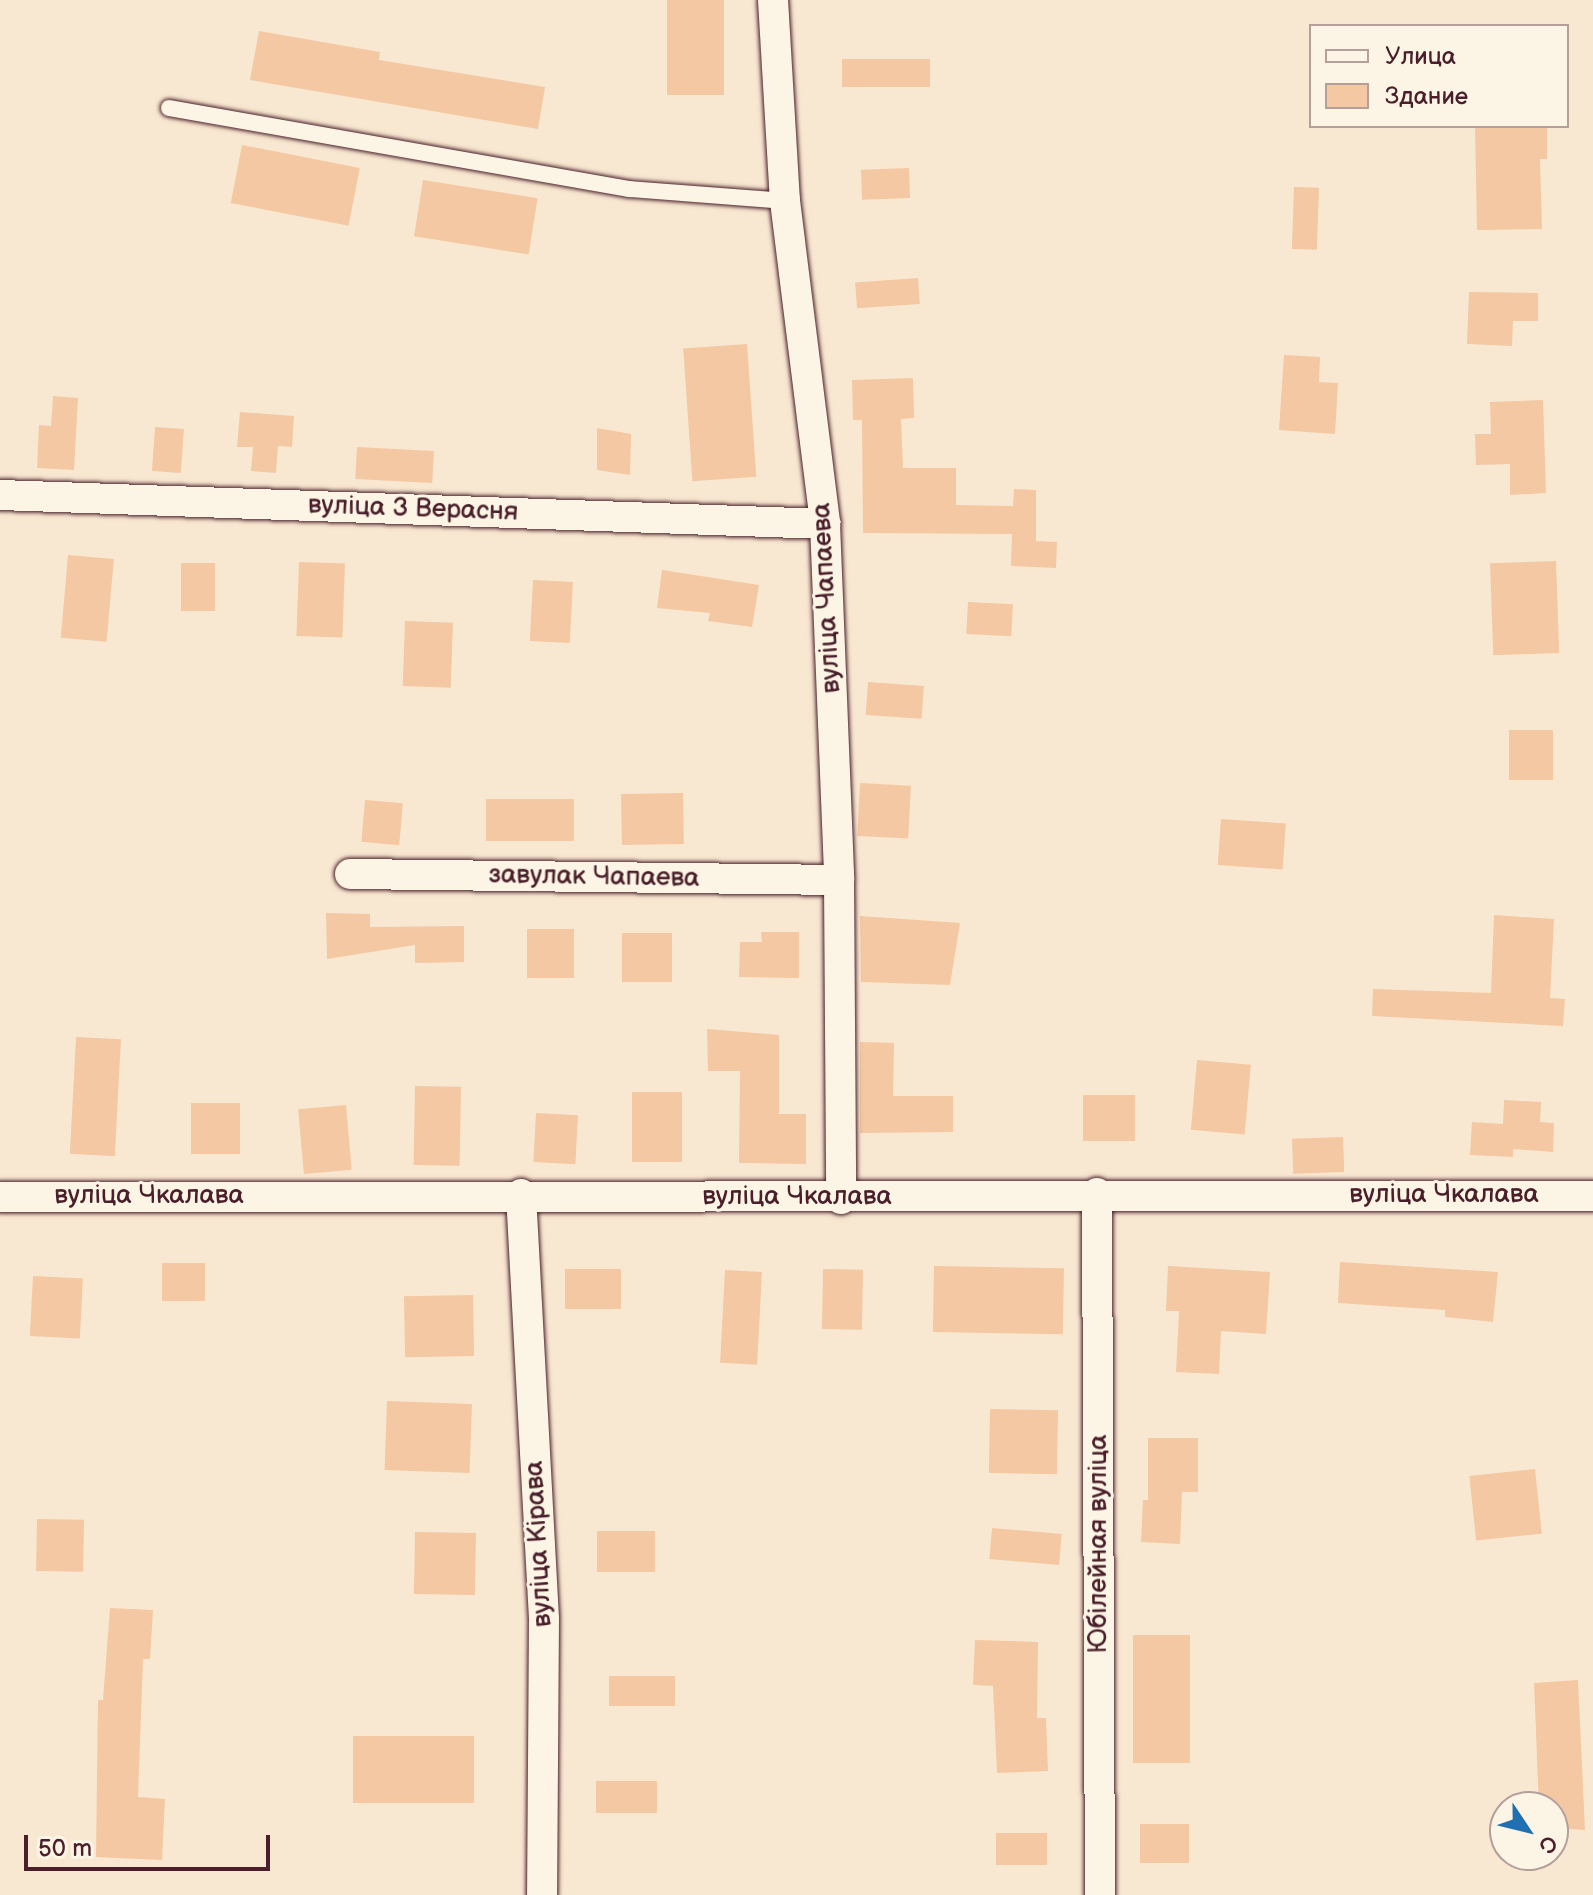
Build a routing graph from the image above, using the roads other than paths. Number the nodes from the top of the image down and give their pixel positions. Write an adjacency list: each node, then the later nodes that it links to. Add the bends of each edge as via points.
1 (773, 0): 3 (street, вуліца Чапаева)
2 (169, 108): 3 (lane, via 629,189)
3 (785, 201): 5 (street, вуліца Чапаева)
4 (0, 495): 5 (street, вуліца 3 Верасня)
5 (825, 524): 7 (street, вуліца Чапаева)
6 (350, 874): 7 (street, завулак Чапаева)
7 (839, 880): 12 (street, вуліца Чапаева)
8 (1097, 1193): 10 (street, вуліца Чкалава); 12 (street, вуліца Чкалава); 14 (street, Юбілейная вуліца)
9 (521, 1194): 11 (street, вуліца Чкалава); 12 (street, вуліца Чкалава); 13 (street, вуліца Кірава, via 544,1619)
10 (1593, 1196)
11 (0, 1197)
12 (841, 1199)
13 (542, 1895)
14 (1100, 1895)

